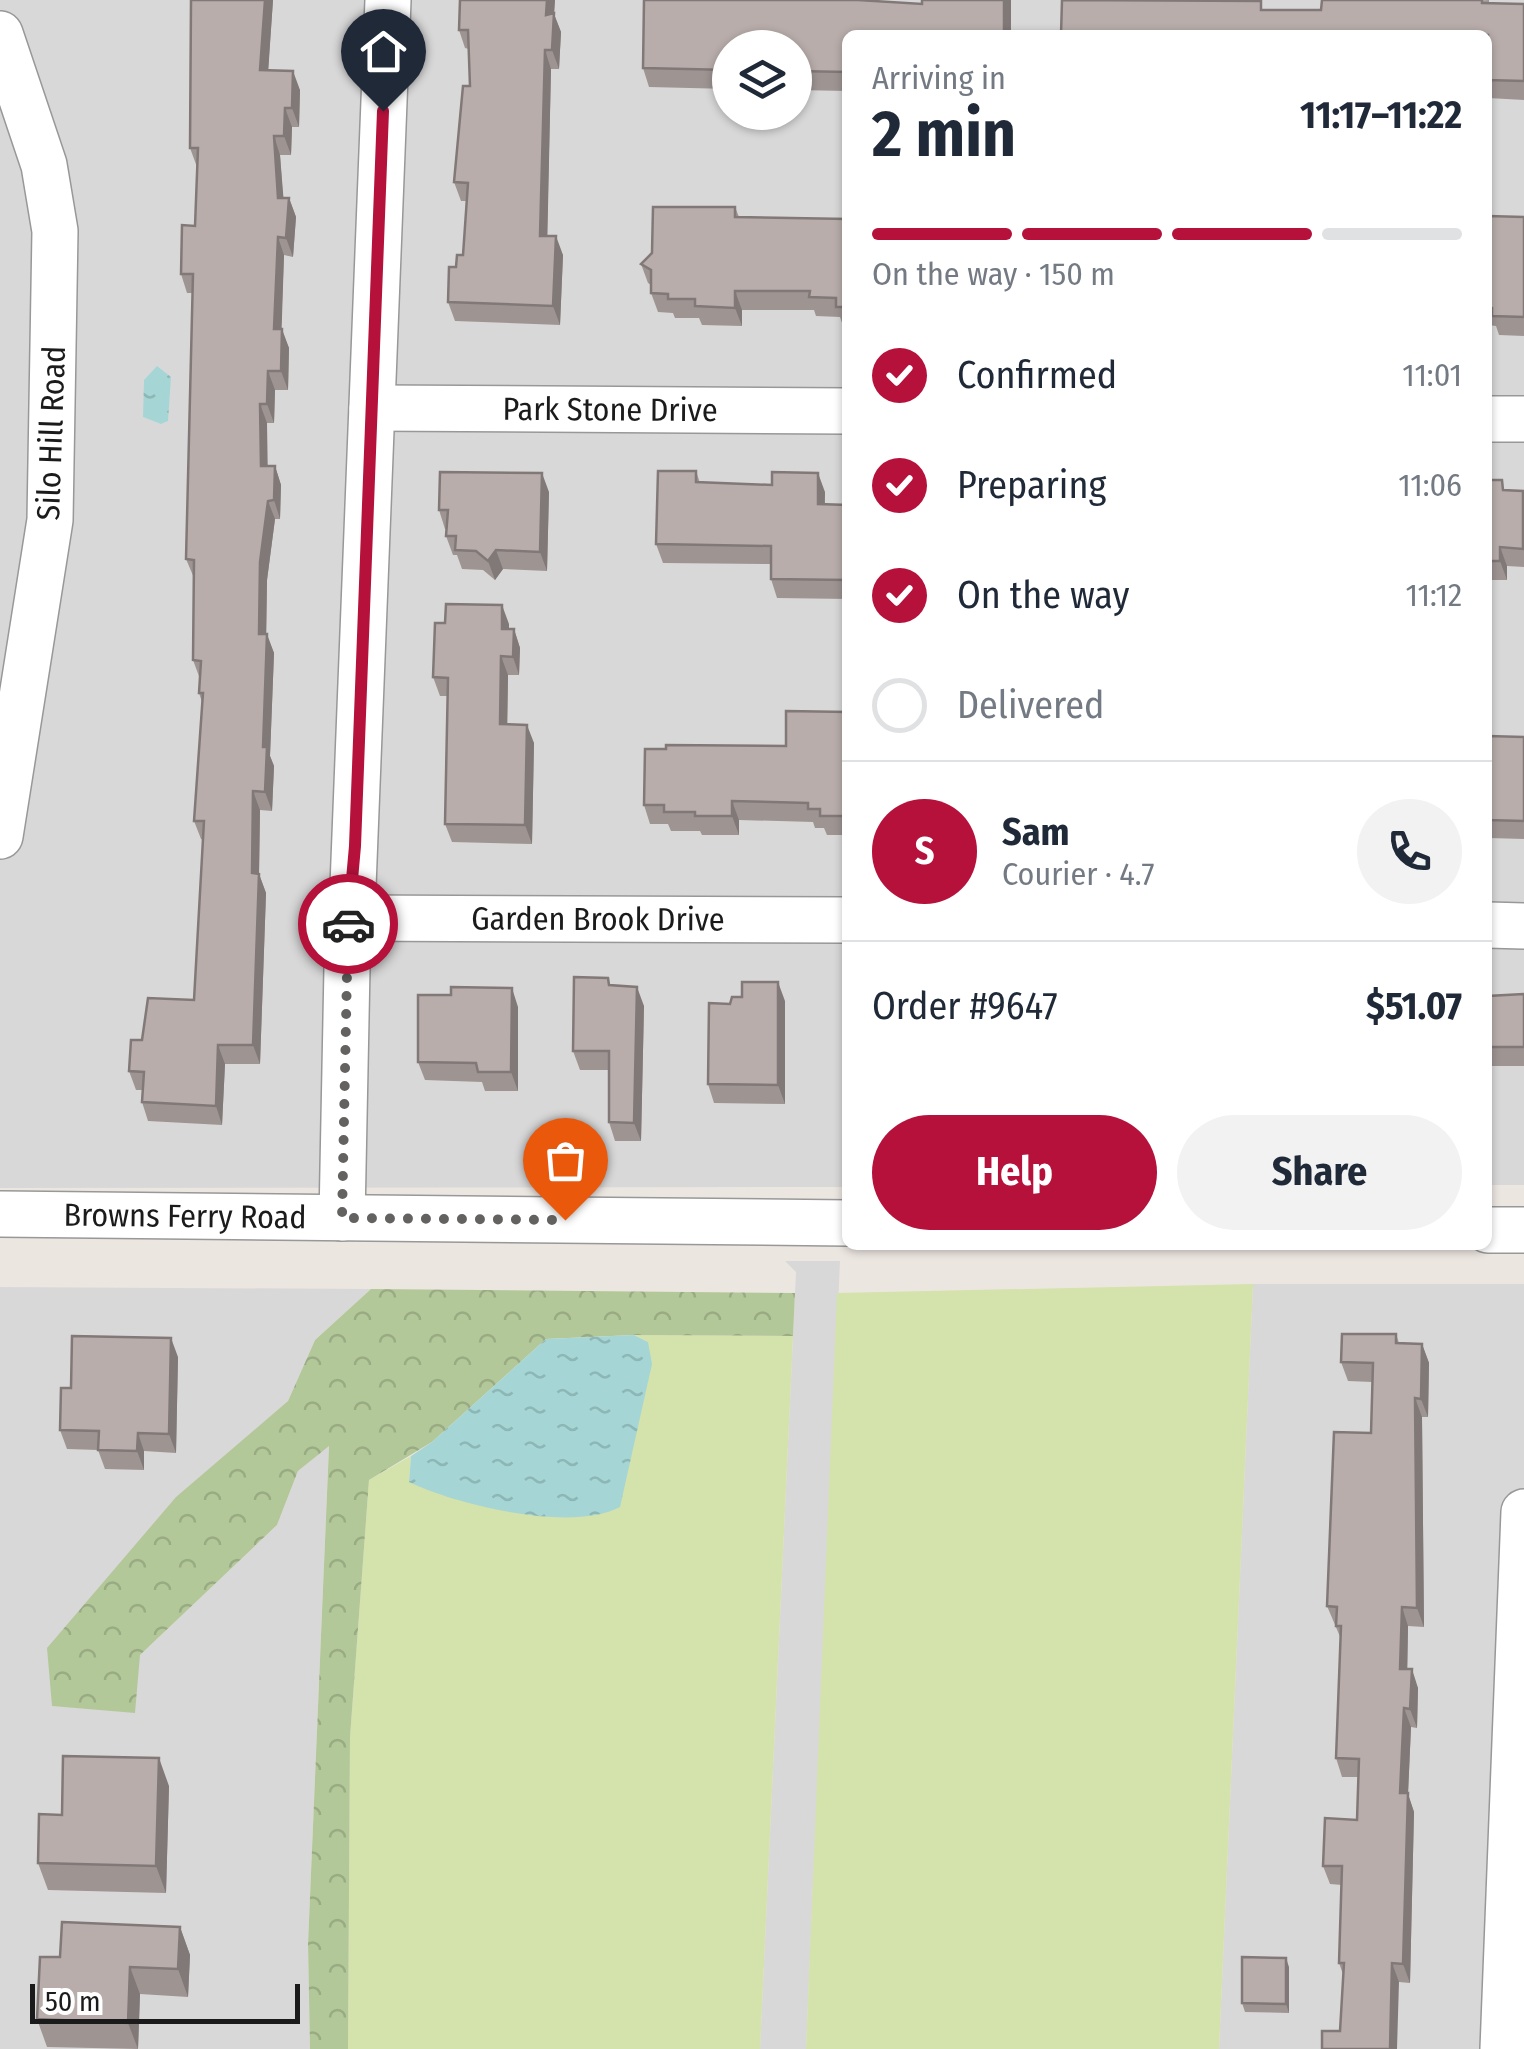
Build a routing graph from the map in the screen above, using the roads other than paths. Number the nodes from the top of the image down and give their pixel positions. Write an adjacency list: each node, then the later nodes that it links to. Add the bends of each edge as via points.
1 (388, 0): 3 (street)
2 (0, 34): 7 (street, Silo Hill Road, via 44,165 55,231 50,520)
3 (372, 408): 4 (street, Park Stone Drive); 8 (street)
4 (842, 411)
5 (1492, 419): 6 (street)
6 (1524, 420)
7 (0, 836)
8 (348, 918): 9 (street, Garden Brook Drive); 13 (street)
9 (842, 920)
10 (1492, 926): 11 (street)
11 (1524, 926)
12 (0, 1214): 13 (street, Browns Ferry Road)
13 (342, 1218): 14 (street, Browns Ferry Road)
14 (842, 1223)
15 (1492, 1230): 16 (street)
16 (1524, 1230)
17 (1524, 1512): 18 (street)
18 (1503, 2049)

